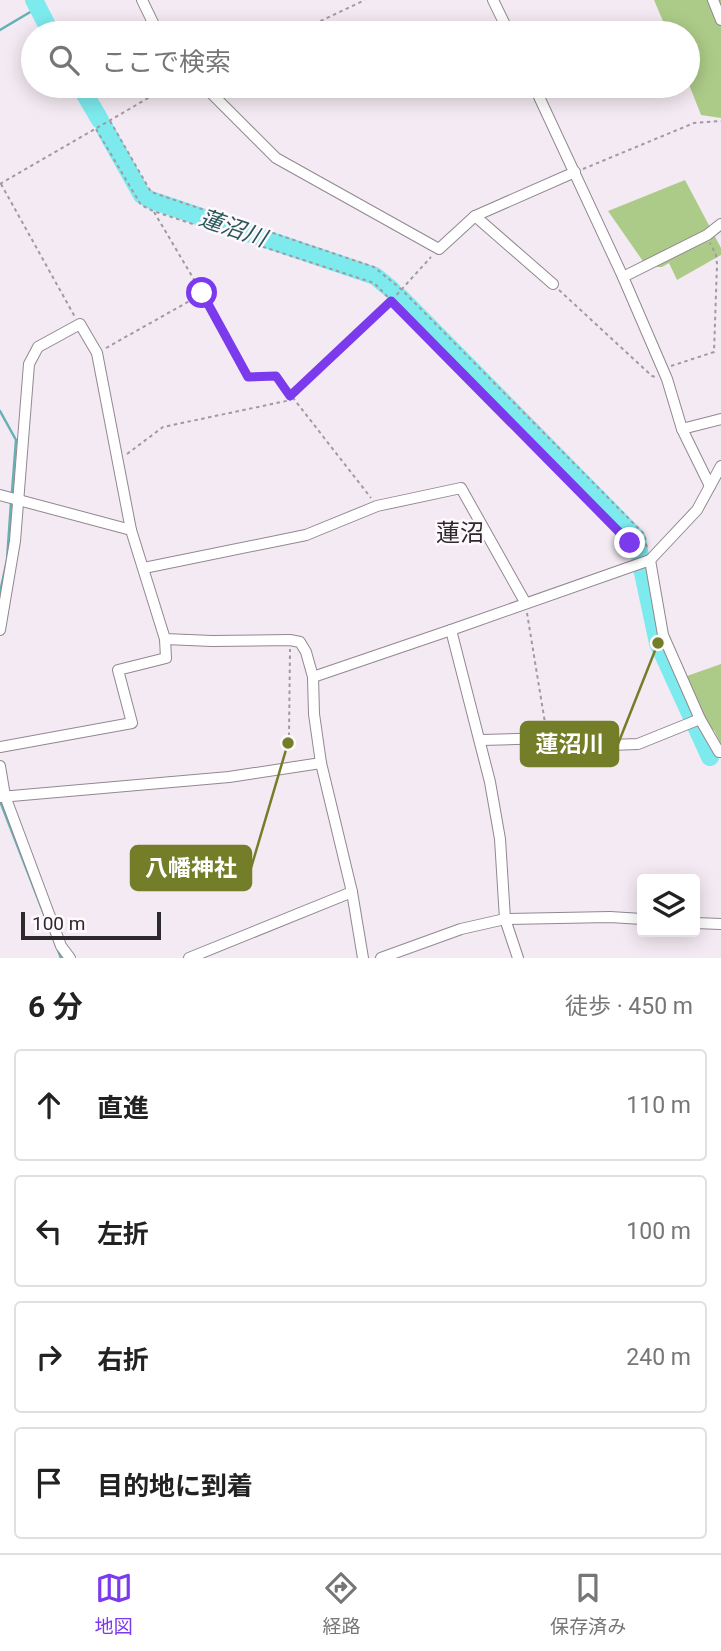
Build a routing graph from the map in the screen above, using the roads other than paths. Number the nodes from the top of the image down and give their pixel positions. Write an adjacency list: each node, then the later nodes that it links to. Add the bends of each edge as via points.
1 (142, 0): 5 (street)
2 (493, 0): 6 (street)
3 (713, 0): 4 (street)
4 (721, 20)
5 (152, 21)
6 (503, 21)
7 (216, 98): 10 (street, via 276,158 439,249)
8 (540, 98): 9 (street)
9 (575, 172): 10 (street); 12 (street)
10 (475, 216): 13 (street)
11 (721, 224): 12 (street)
12 (623, 277): 15 (street, via 665,374)
13 (553, 284)
14 (721, 419): 15 (street)
15 (682, 429): 17 (street)
16 (721, 466): 17 (street)
17 (710, 486): 21 (street, via 697,510)
18 (0, 495): 19 (street)
19 (17, 500): 20 (street); 20 (street, via 29,364 38,347 80,324 97,353); 25 (street)
20 (131, 530): 22 (street)
21 (650, 560): 23 (street); 28 (street, via 663,635)
22 (144, 568): 23 (street, via 306,535 377,506 461,488); 26 (street)
23 (525, 602): 24 (street)
24 (451, 629): 27 (street); 29 (street)
25 (0, 630)
26 (164, 639): 27 (street, via 300,642); 30 (street, via 166,658 118,670 132,723)
27 (313, 677): 32 (street)
28 (699, 720): 29 (street, via 638,744 582,746 548,738); 31 (street)
29 (481, 740): 36 (street, via 500,839)
30 (0, 747)
31 (721, 752)
32 (321, 763): 34 (street, via 229,777); 35 (street)
33 (0, 766): 34 (street)
34 (2, 796): 40 (street, via 61,946)
35 (352, 892): 41 (street); 42 (street)
36 (505, 919): 37 (street); 43 (street, via 461,929); 44 (street)
37 (637, 919)
38 (700, 923): 39 (street)
39 (721, 925)
40 (70, 958)
41 (189, 958)
42 (363, 958)
43 (381, 958)
44 (518, 958)

